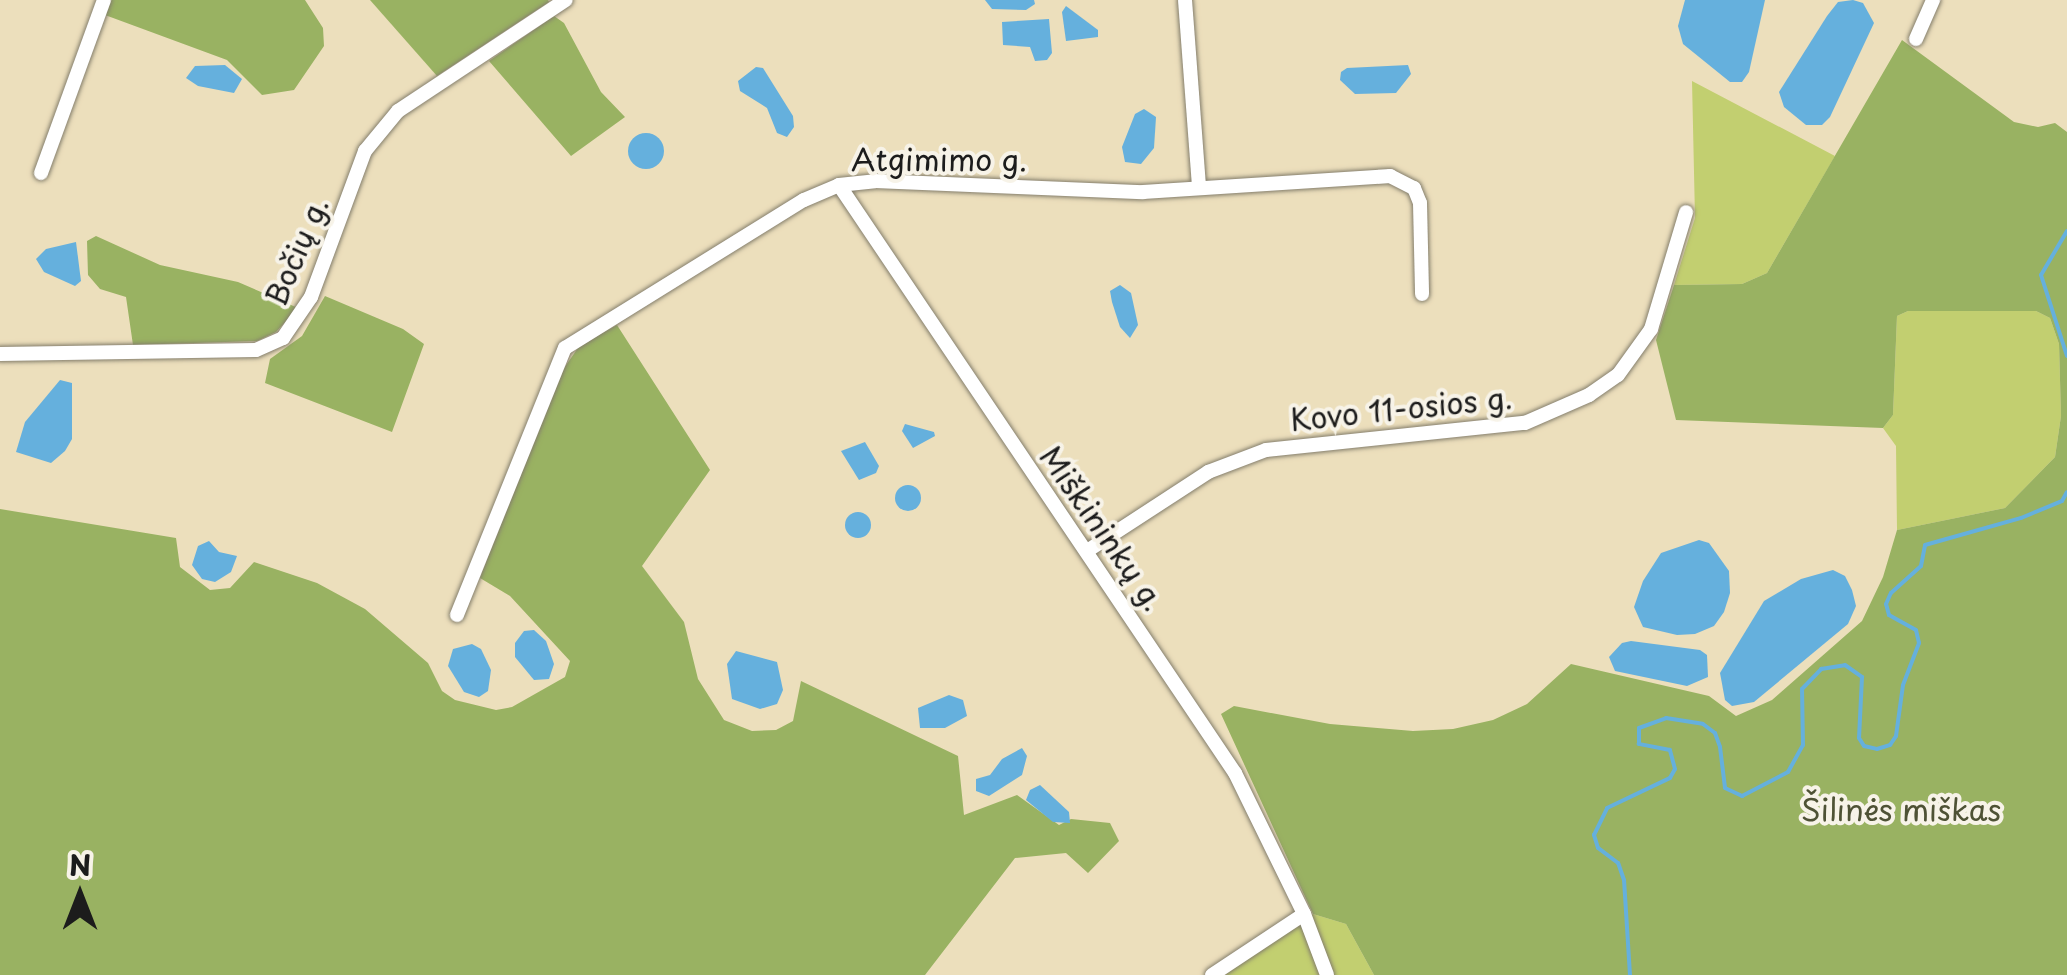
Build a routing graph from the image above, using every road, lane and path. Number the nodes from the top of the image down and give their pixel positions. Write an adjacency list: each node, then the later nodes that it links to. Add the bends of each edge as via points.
1 (104, 0): 6 (street)
2 (566, 0): 11 (street, Bočių g., via 398,111 365,151 311,297 283,338 256,350)
3 (1185, 0): 8 (street)
4 (1933, 0): 5 (street)
5 (1916, 39)
6 (41, 173)
7 (839, 185): 8 (street, Atgimimo g., via 1143,192); 12 (street, Miškininkų g.); 13 (street, Atgimimo g., via 804,200 565,348)
8 (1199, 186): 10 (street, Atgimimo g., via 1402,179 1420,203)
9 (1686, 212): 12 (street, Kovo 11-osios g., via 1651,330 1618,375 1588,395 1525,423 1266,450 1208,472)
10 (1422, 294)
11 (0, 354)
12 (1087, 551): 14 (street, Miškininkų g., via 1235,773)
13 (457, 614)
14 (1304, 914): 15 (street); 16 (street, Miškininkų g.)
15 (1212, 975)
16 (1327, 975)

